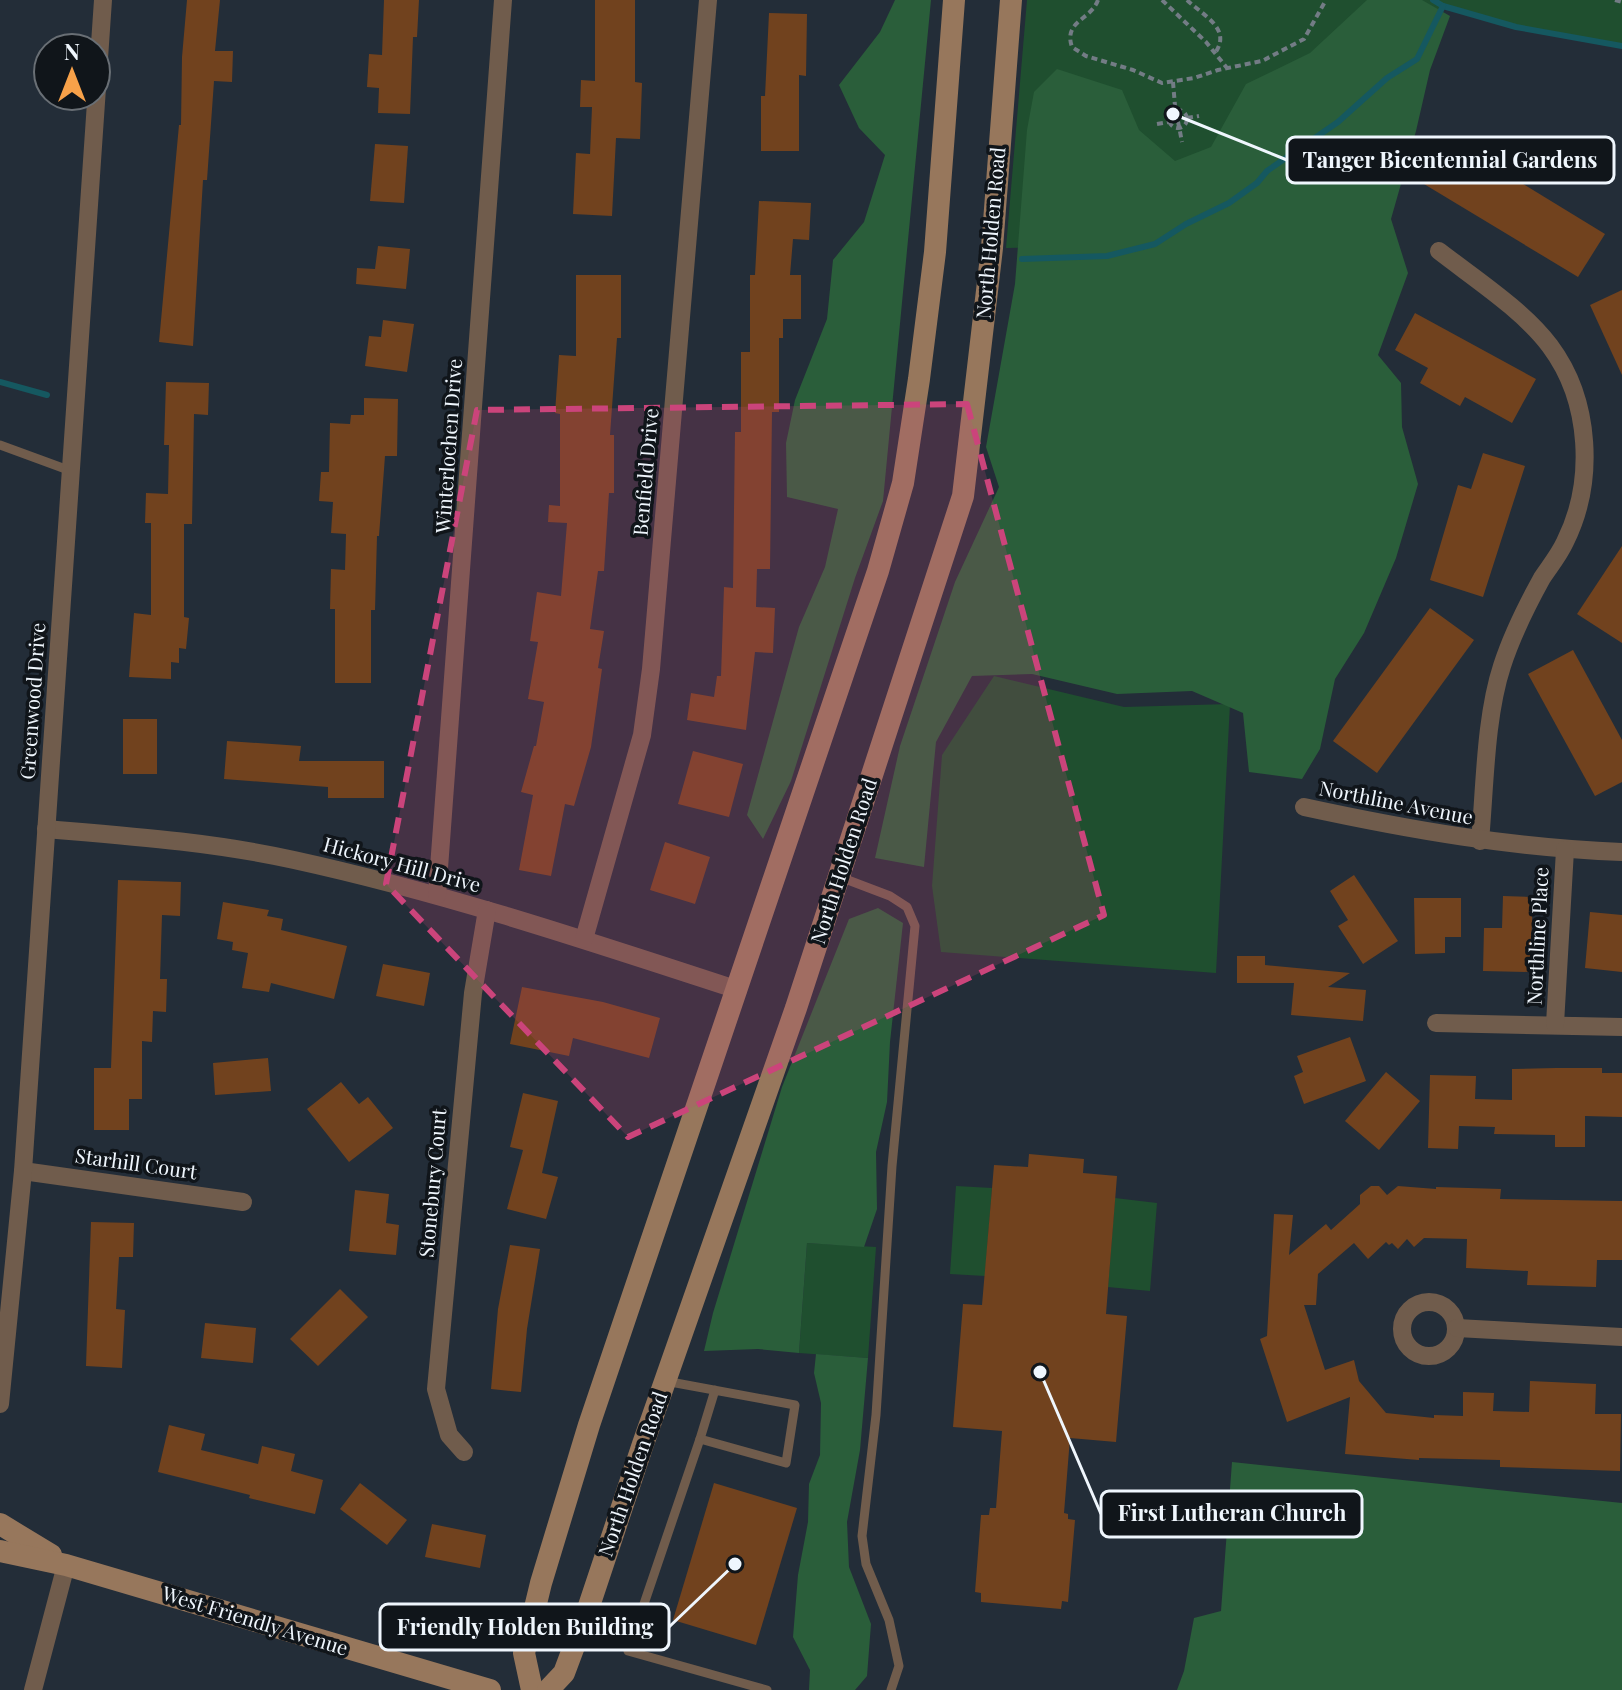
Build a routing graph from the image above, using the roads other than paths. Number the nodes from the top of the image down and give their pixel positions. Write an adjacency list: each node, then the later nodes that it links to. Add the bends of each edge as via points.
1 (103, 0): 8 (street, Greenwood Drive)
2 (503, 0): 15 (street, Winterlochen Drive)
3 (708, 0): 17 (street, Benfield Drive, via 651,669 642,735)
4 (954, 0): 18 (main road, via 935,252 903,483)
5 (1011, 0): 14 (main road, North Holden Road, via 992,248 963,496)
6 (1439, 251): 11 (street, Northline Avenue, via 1550,345 1577,401 1584,436 1584,473 1574,521 1518,622 1501,668)
7 (0, 445): 8 (lane)
8 (71, 471): 10 (street, Greenwood Drive)
9 (1304, 807): 11 (street, Northline Avenue)
10 (46, 829): 15 (street, Hickory Hill Drive, via 291,859); 22 (street, Greenwood Drive)
11 (1480, 841): 12 (street, Northline Avenue)
12 (1565, 850): 13 (street, Northline Avenue); 20 (street, Northline Place)
13 (1622, 852)
14 (839, 877): 26 (main road, North Holden Road); 39 (lane, via 890,896 907,907 915,926 862,1536 899,1666)
15 (437, 895): 16 (street, Hickory Hill Drive)
16 (487, 910): 17 (street, Hickory Hill Drive); 30 (street, Stonebury Court, via 470,1023 436,1389 449,1435)
17 (584, 939): 18 (street, Hickory Hill Drive)
18 (738, 990): 36 (main road, via 545,1569 524,1653)
19 (1436, 1023): 20 (street, Northline Place)
20 (1555, 1024): 21 (street, Northline Place)
21 (1622, 1027)
22 (23, 1171): 23 (street, Starhill Court); 28 (street, Greenwood Drive)
23 (243, 1202)
24 (1457, 1328): 25 (street)
25 (1622, 1337)
26 (665, 1381): 27 (lane); 37 (main road, North Holden Road, via 564,1673)
27 (715, 1390): 29 (lane); 29 (lane, via 795,1405 786,1463)
28 (0, 1404)
29 (700, 1439): 38 (lane, via 628,1651)
30 (464, 1452)
31 (0, 1524): 33 (main road, West Friendly Avenue)
32 (0, 1551): 33 (main road, West Friendly Avenue)
33 (66, 1565): 34 (street); 35 (main road, West Friendly Avenue)
34 (33, 1690)
35 (490, 1690)
36 (532, 1690)
37 (548, 1690)
38 (767, 1690)
39 (891, 1690)

